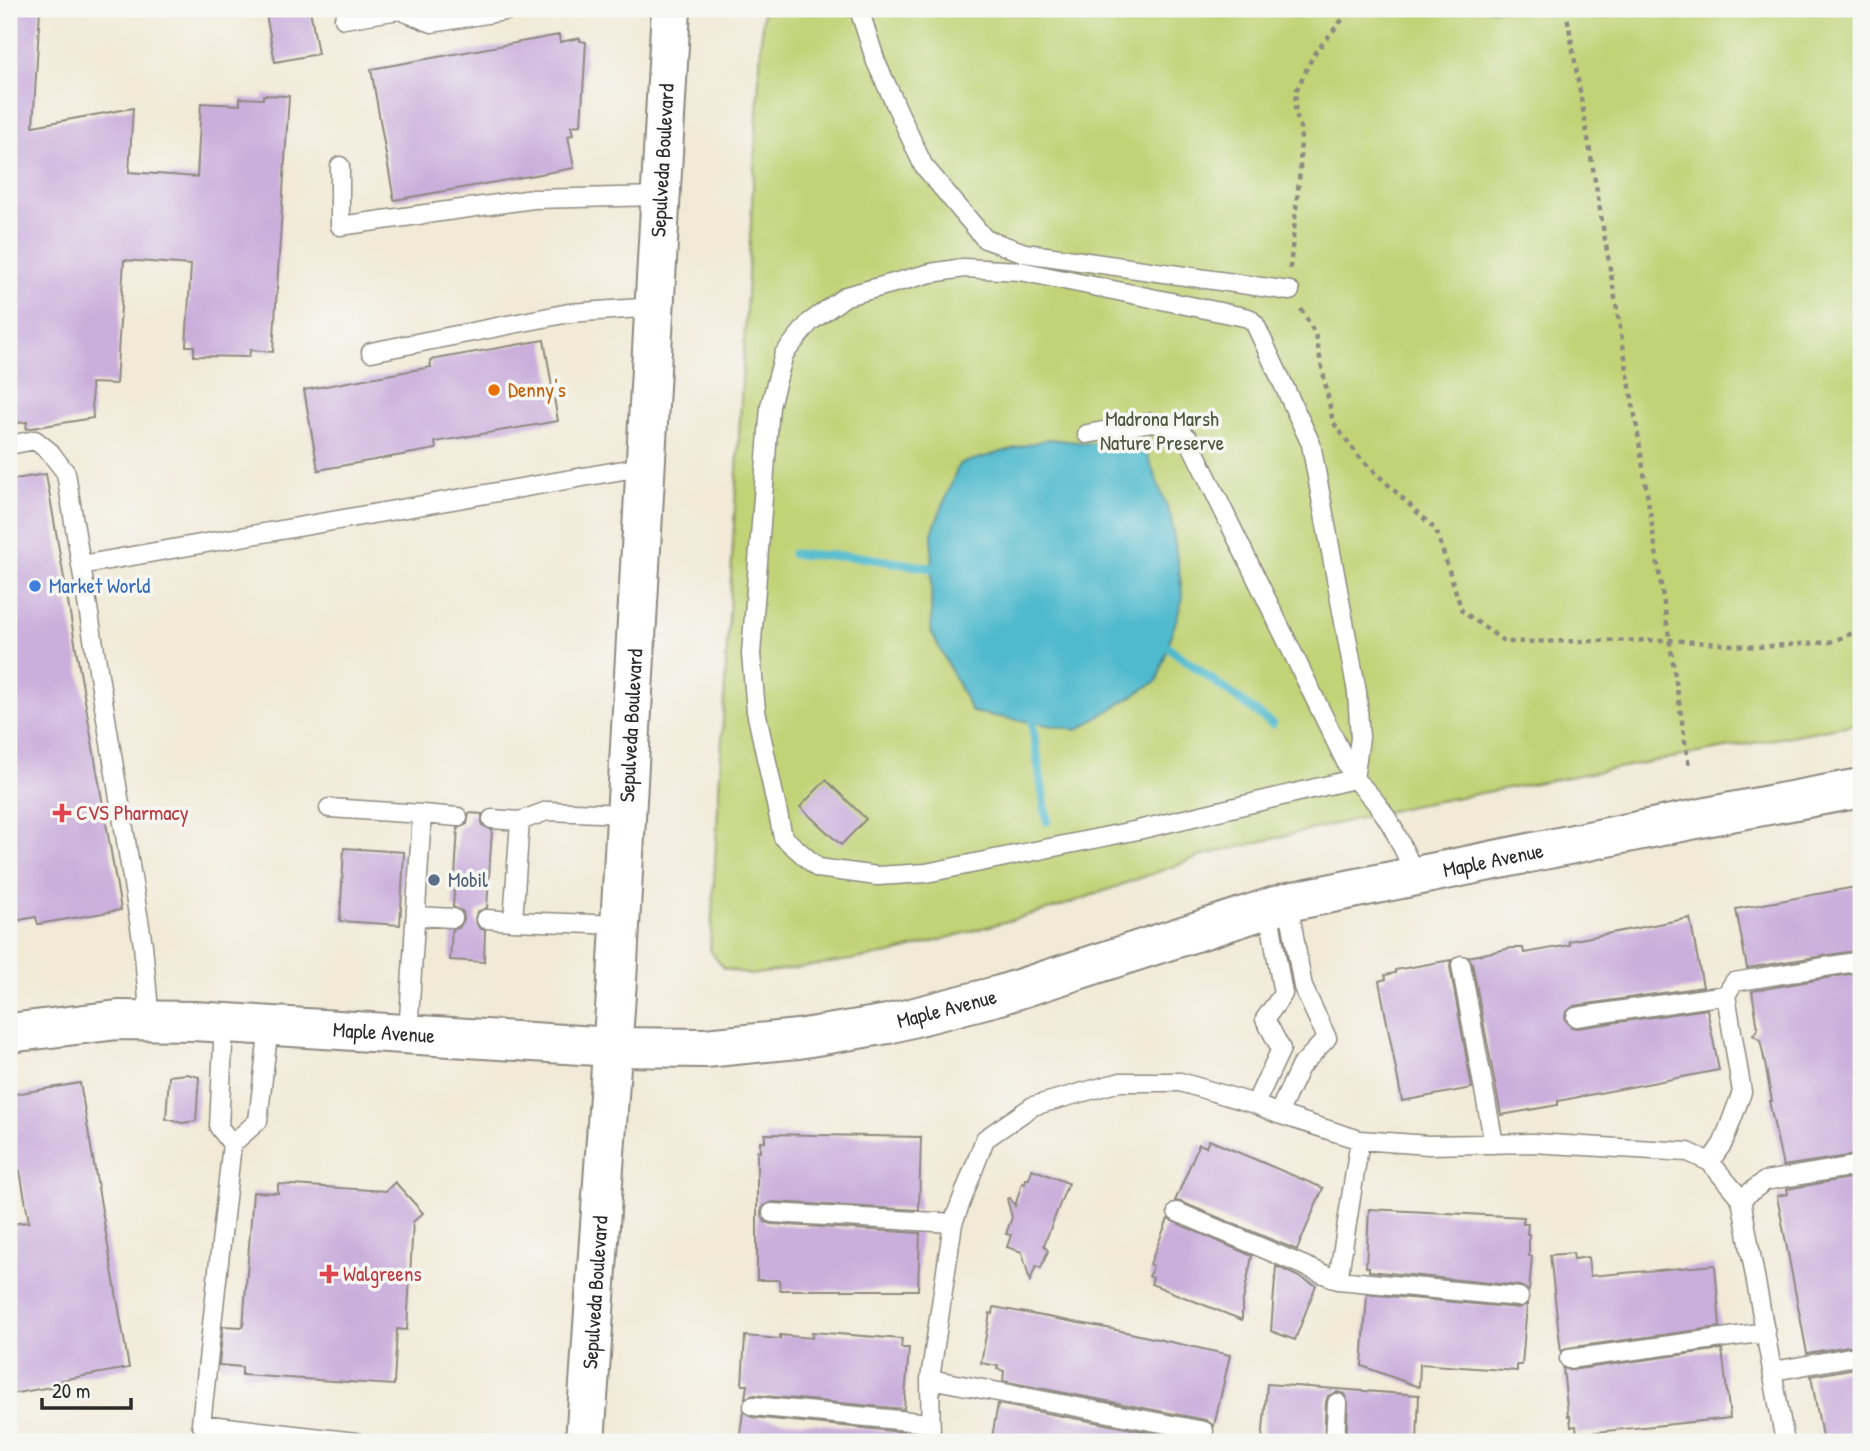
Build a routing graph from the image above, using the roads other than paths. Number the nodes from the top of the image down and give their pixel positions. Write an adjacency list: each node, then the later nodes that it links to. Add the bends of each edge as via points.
1 (517, 9): 4 (lane, via 432,23 399,10)
2 (671, 9): 6 (street, Sepulveda Boulevard)
3 (859, 9): 7 (lane, via 876,62 923,166 985,239 1024,253)
4 (344, 19)
5 (340, 166): 6 (lane, via 340,226 533,200)
6 (661, 196): 8 (street, Sepulveda Boulevard)
7 (1290, 291)
8 (655, 307): 9 (lane, via 569,313); 12 (street, Sepulveda Boulevard)
9 (372, 352)
10 (1087, 434): 14 (lane, via 1152,422 1173,426 1188,439)
11 (9, 445): 13 (lane, via 35,440 66,473)
12 (646, 467): 13 (lane); 18 (street, Sepulveda Boulevard)
13 (81, 565): 33 (lane, via 143,945)
14 (1354, 779): 14 (lane, via 926,873 877,876 818,868 783,837 756,711 751,654 769,406 783,354 810,322 846,296 964,268 1020,271 1249,318 1311,444 1357,692 1360,738); 22 (lane, via 1391,821)
15 (1861, 788): 22 (street, Maple Avenue)
16 (329, 808): 17 (lane)
17 (422, 814): 19 (lane); 24 (lane)
18 (626, 814): 21 (lane, via 547,811); 28 (street, Sepulveda Boulevard)
19 (458, 817)
20 (492, 819): 21 (lane)
21 (520, 821): 27 (lane)
22 (1415, 875): 23 (street, Maple Avenue)
23 (1278, 905): 38 (street, Maple Avenue, via 1000,995 888,1024 705,1048); 39 (lane, via 1283,994 1265,1018 1281,1049); 40 (lane, via 1303,987 1327,1038 1300,1067)
24 (416, 916): 25 (lane); 37 (lane)
25 (453, 918)
26 (486, 919): 27 (lane)
27 (513, 921): 28 (lane)
28 (620, 925): 38 (street, Sepulveda Boulevard)
29 (1861, 961): 31 (lane, via 1734,982)
30 (1461, 965): 43 (lane)
31 (1726, 995): 32 (lane); 44 (lane, via 1742,1092 1723,1143)
32 (1576, 1017)
33 (150, 1021): 34 (street, Maple Avenue); 36 (street, Maple Avenue, via 118,1020)
34 (224, 1023): 35 (street, Maple Avenue); 42 (lane, via 219,1127)
35 (269, 1026): 37 (street, Maple Avenue); 42 (lane, via 258,1121)
36 (9, 1033)
37 (408, 1034): 38 (street, Maple Avenue)
38 (613, 1047): 62 (street, Sepulveda Boulevard)
39 (1255, 1104): 40 (lane); 49 (lane, via 1180,1083 1120,1082 1033,1106 985,1139)
40 (1278, 1114): 41 (lane)
41 (1360, 1140): 43 (lane); 50 (lane)
42 (232, 1144): 61 (lane, via 201,1424)
43 (1494, 1144): 44 (lane, via 1688,1152)
44 (1710, 1162): 46 (lane)
45 (1861, 1165): 46 (lane, via 1765,1181)
46 (1741, 1199): 52 (lane)
47 (1177, 1212): 50 (lane)
48 (772, 1213): 49 (lane)
49 (953, 1223): 56 (lane)
50 (1338, 1280): 51 (lane)
51 (1519, 1297)
52 (1766, 1332): 54 (lane); 55 (lane)
53 (1861, 1356): 55 (lane)
54 (1569, 1359)
55 (1774, 1371): 65 (lane)
56 (930, 1379): 59 (lane); 60 (lane)
57 (1338, 1403): 64 (lane)
58 (753, 1406): 59 (lane)
59 (930, 1423): 63 (lane)
60 (1203, 1431)
61 (356, 1442)
62 (585, 1442)
63 (931, 1442)
64 (1335, 1442)
65 (1785, 1442)

